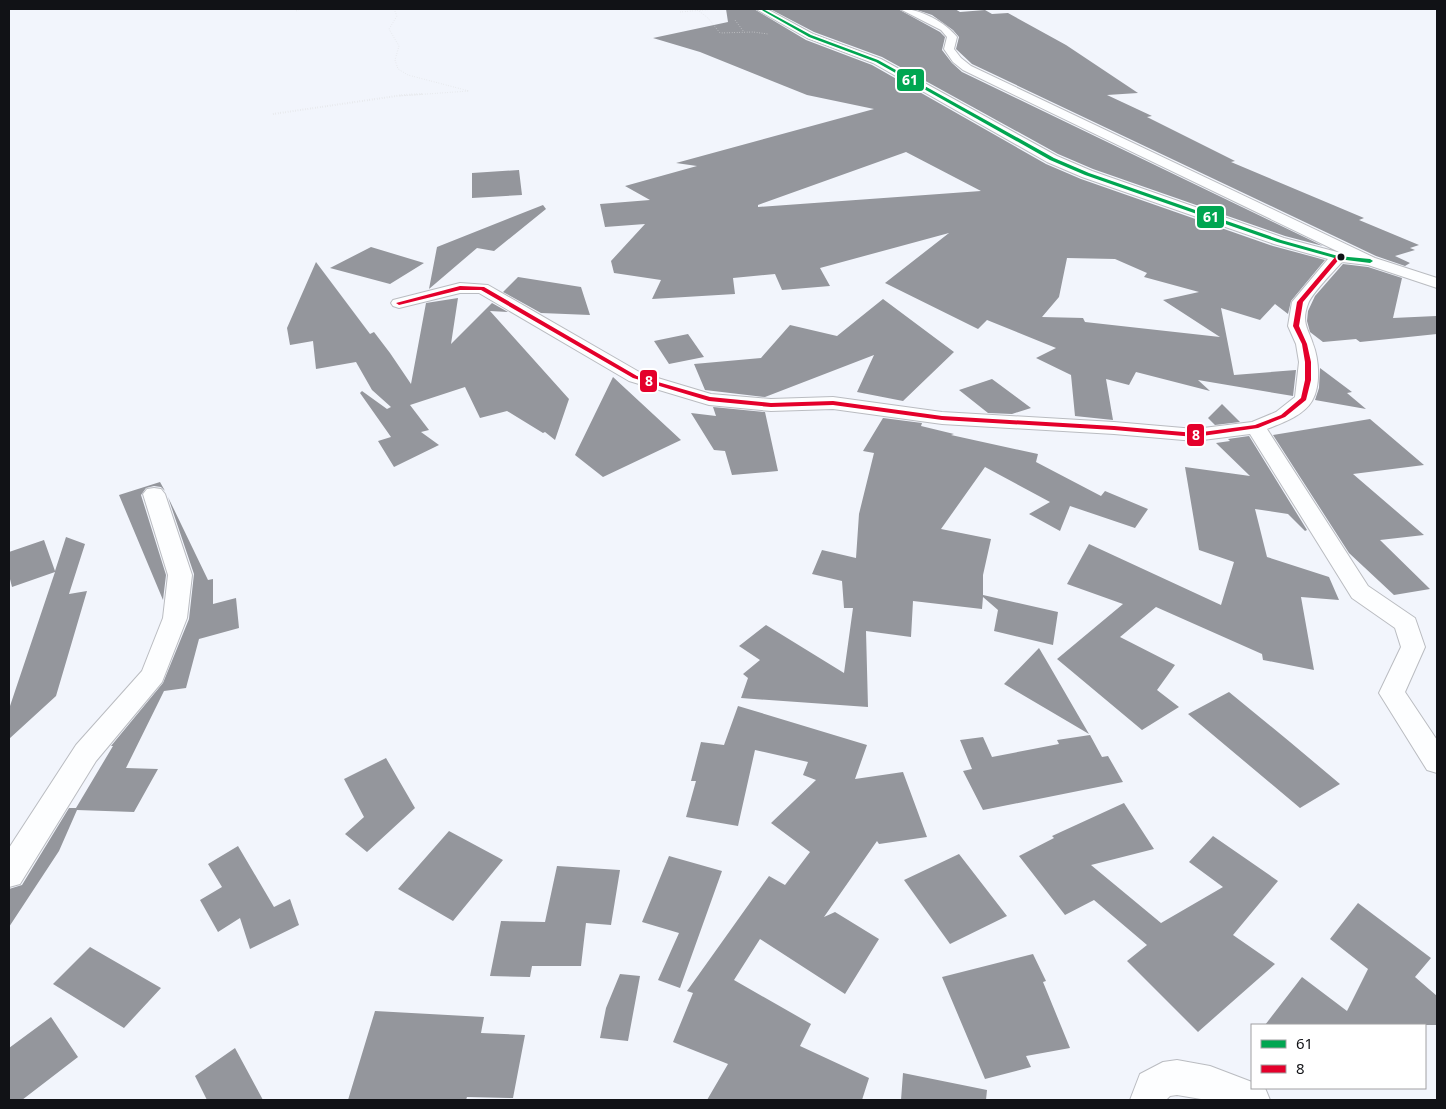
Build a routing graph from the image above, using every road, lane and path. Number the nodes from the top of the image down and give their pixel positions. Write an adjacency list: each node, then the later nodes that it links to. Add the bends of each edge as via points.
1 (300, 9): 6 (path)
2 (394, 9): 12 (path, via 397,16 389,29 399,46 398,69 408,75 468,91 403,94)
3 (715, 9): 7 (path)
4 (761, 9): 11 (street)
5 (905, 9): 14 (street, via 944,28 952,37 949,49 967,68)
6 (296, 11)
7 (699, 11): 8 (path); 10 (path, via 720,33)
8 (680, 12)
9 (736, 20): 10 (path)
10 (744, 32): 11 (path, via 783,36)
11 (808, 34): 13 (street, via 877,61 1052,159 1087,174 1279,241)
12 (273, 114)
13 (1338, 257): 14 (street); 17 (street, via 1300,302 1296,326 1304,339 1310,365 1304,399 1283,416)
14 (1370, 261): 15 (street)
15 (1437, 283)
16 (399, 303): 17 (street, via 460,288 482,288 635,377 710,399 771,405 833,403 942,418 1195,435)
17 (1256, 427): 19 (street, via 1360,592 1406,624 1413,647 1392,693)
18 (154, 494): 20 (street, via 180,575 175,618 154,675 86,753)
19 (1437, 762)
20 (9, 874)
21 (1148, 1100): 22 (street, via 1155,1084 1166,1078 1189,1078)
22 (1252, 1100)

